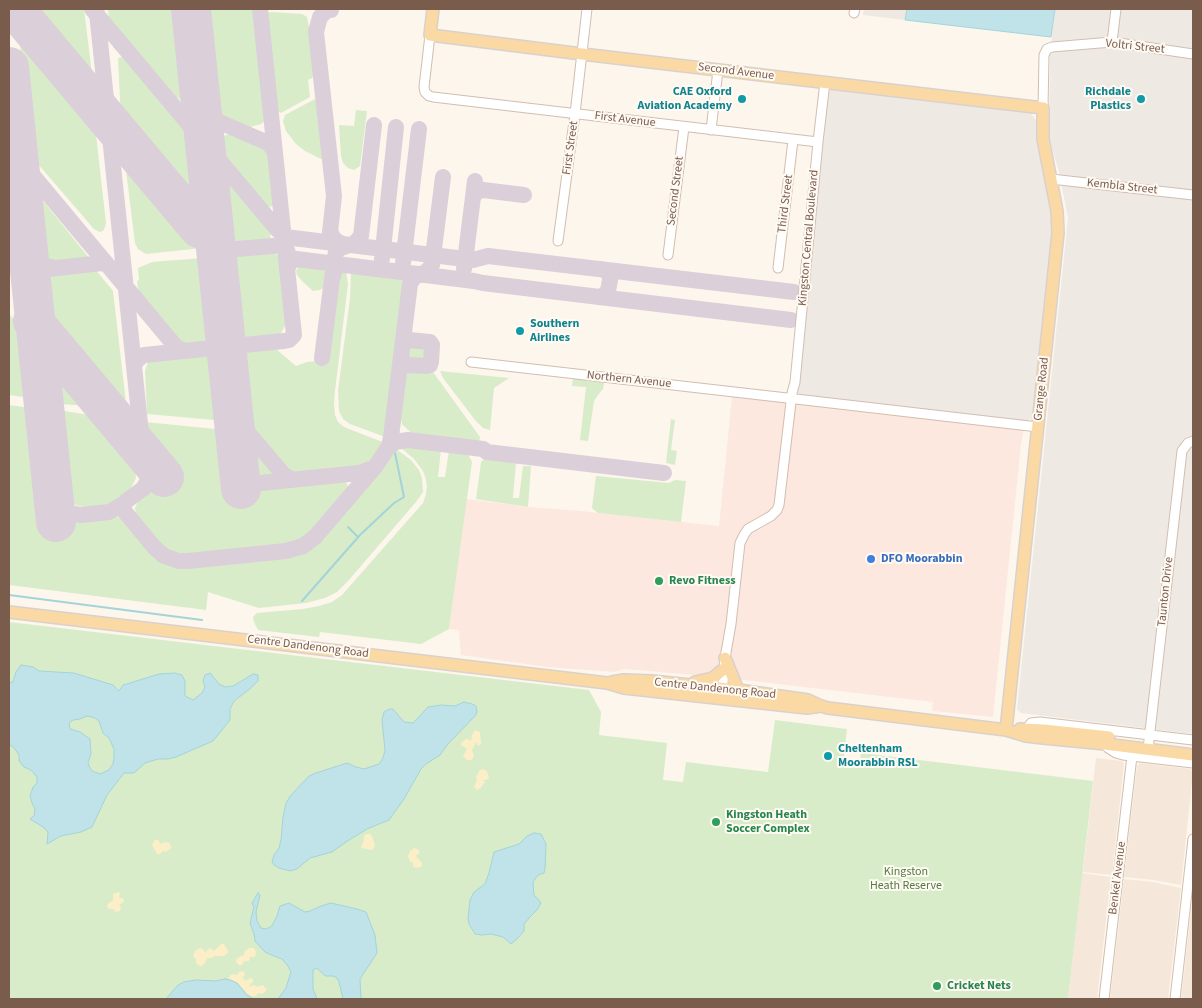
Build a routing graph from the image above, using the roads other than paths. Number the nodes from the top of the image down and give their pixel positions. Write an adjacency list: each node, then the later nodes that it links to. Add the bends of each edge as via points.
1 (433, 9): 4 (main road)
2 (587, 9): 7 (street, First Street)
3 (1116, 9): 5 (street)
4 (430, 35): 7 (main road, Second Avenue); 12 (street, First Avenue, via 424,87 429,96)
5 (1112, 42): 6 (street, Voltri Street); 8 (street, Voltri Street)
6 (1047, 49): 11 (street, Grange Road, via 1044,55)
7 (582, 54): 9 (main road, Second Avenue); 12 (street, First Street)
8 (1193, 54)
9 (718, 70): 10 (main road, Second Avenue); 14 (street)
10 (824, 82): 11 (main road, Second Avenue); 16 (street, Kingston Central Boulevard)
11 (1043, 108): 17 (main road, Grange Road, via 1043,139)
12 (575, 114): 13 (street, First Avenue); 19 (street, First Street)
13 (684, 127): 14 (street, First Avenue); 20 (street, Second Street)
14 (711, 130): 15 (street, First Avenue)
15 (794, 140): 16 (street, First Avenue); 21 (street, Third Street)
16 (818, 142): 23 (street, Kingston Central Boulevard)
17 (1052, 179): 18 (street, Kembla Street); 24 (main road, Grange Road, via 1058,233)
18 (1193, 196)
19 (558, 241)
20 (668, 255)
21 (778, 268)
22 (471, 362): 23 (street, Northern Avenue)
23 (791, 398): 24 (street, Northern Avenue); 27 (street, Kingston Central Boulevard, via 780,502 771,516 748,529 741,540)
24 (1038, 427): 33 (main road, Grange Road)
25 (1193, 441): 35 (street, Taunton Drive, via 1182,452)
26 (9, 612): 28 (main road, Centre Dandenong Road)
27 (725, 663): 29 (main road, via 713,678); 30 (main road); 31 (street, Kingston Central Boulevard)
28 (607, 682): 29 (main road, Centre Dandenong Road); 31 (main road, Centre Dandenong Road, via 624,688)
29 (686, 684): 31 (main road, Centre Dandenong Road)
30 (738, 690): 31 (main road, Centre Dandenong Road); 32 (main road, Centre Dandenong Road, via 808,700)
31 (722, 693): 32 (main road, Centre Dandenong Road, via 807,708)
32 (821, 706): 33 (main road, Centre Dandenong Road)
33 (1006, 730): 35 (main road, Centre Dandenong Road, via 1026,729); 36 (main road, Centre Dandenong Road, via 1026,736)
34 (1193, 740): 35 (street, Centre Dandenong Road)
35 (1149, 742): 36 (main road, Centre Dandenong Road); 37 (main road, Centre Dandenong Road); 38 (main road, Centre Dandenong Road)
36 (1106, 744): 39 (street, Centre Dandenong Road, via 1116,753)
37 (1193, 747)
38 (1193, 755)
39 (1132, 756): 40 (street, Centre Dandenong Road); 42 (street, Benkel Avenue)
40 (1193, 763)
41 (1193, 839): 43 (street)
42 (1104, 999)
43 (1175, 999)

